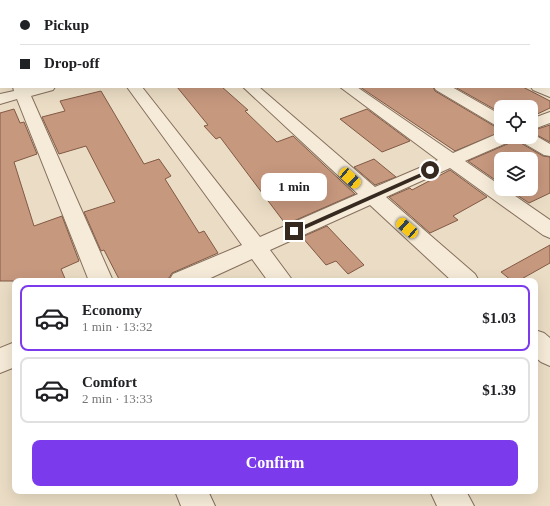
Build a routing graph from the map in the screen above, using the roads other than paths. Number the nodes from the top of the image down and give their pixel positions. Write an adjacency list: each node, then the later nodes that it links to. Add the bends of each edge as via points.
1 (39, 88): 7 (street)
2 (135, 88): 19 (street)
3 (251, 88): 17 (street)
4 (348, 88): 16 (street)
5 (443, 88): 11 (street)
6 (540, 88): 8 (street)
7 (21, 90): 9 (street); 20 (street)
8 (550, 93)
9 (0, 99)
10 (550, 117): 12 (street)
11 (494, 118)
12 (538, 122)
13 (494, 142): 16 (street)
14 (538, 144): 15 (street)
15 (550, 151)
16 (452, 161): 17 (street); 18 (street)
17 (371, 197): 19 (street); 23 (street)
18 (550, 230)
19 (256, 249): 21 (street); 22 (street)
20 (100, 278)
21 (188, 278)
22 (279, 278)
23 (464, 278)
24 (538, 344): 25 (street)
25 (550, 354)
26 (12, 355): 27 (street)
27 (0, 361)
28 (192, 494): 30 (street)
29 (448, 494): 31 (street)
30 (198, 506)
31 (457, 506)

